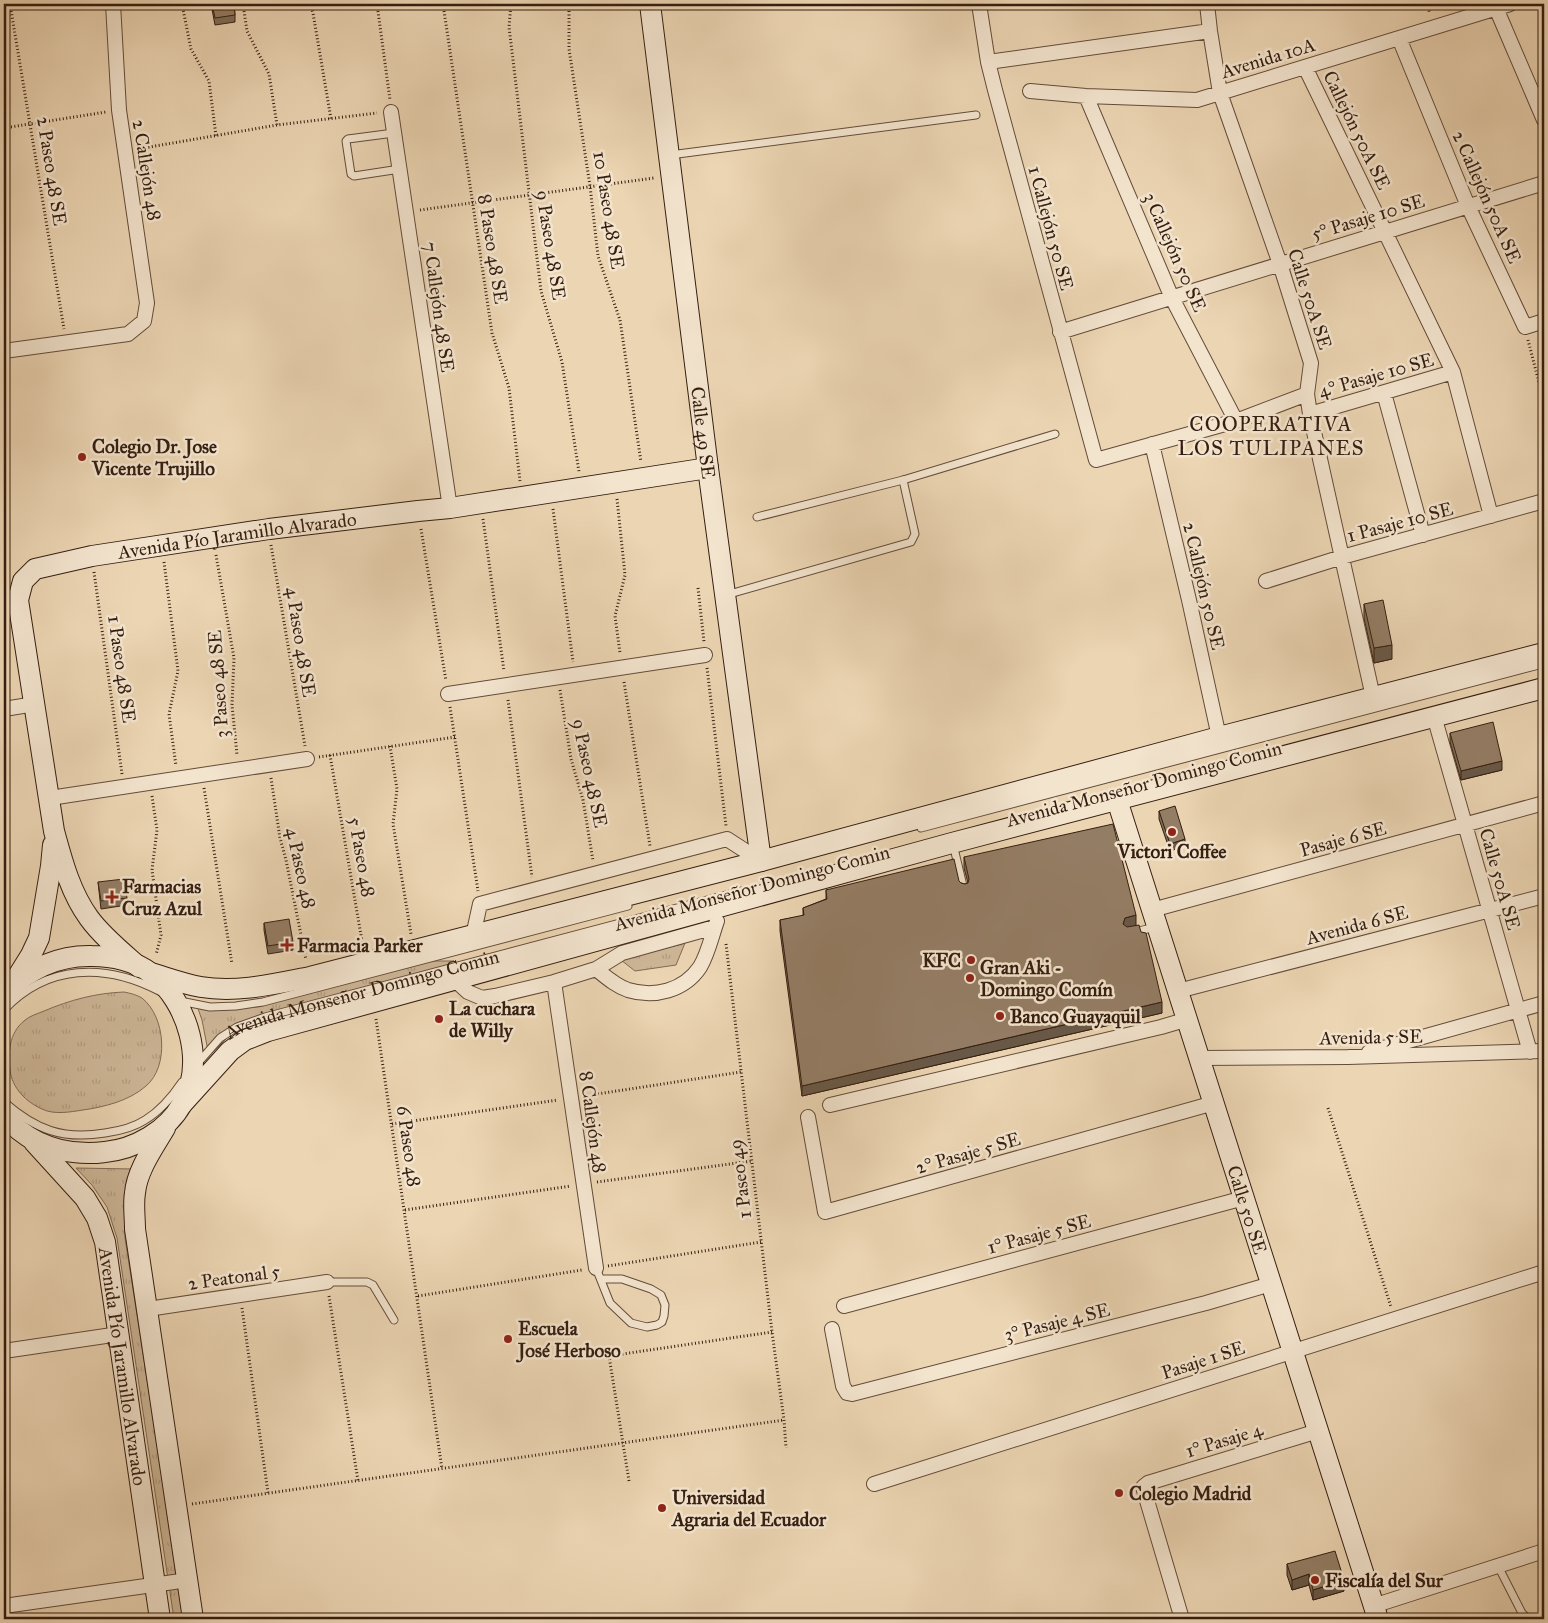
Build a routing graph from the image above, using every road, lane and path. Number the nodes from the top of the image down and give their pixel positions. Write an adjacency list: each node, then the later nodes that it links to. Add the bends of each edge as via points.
1 (10, 4): 27 (path, 2 Paseo 48 SE)
2 (112, 4): 22 (street, 2 Callejón 48)
3 (182, 4): 31 (path, via 191,49 209,81)
4 (243, 4): 28 (path, via 248,31 269,74)
5 (310, 4): 25 (path)
6 (377, 4): 23 (path)
7 (443, 4): 39 (path, 8 Paseo 48 SE)
8 (511, 4): 38 (path, 9 Paseo 48 SE, via 509,27)
9 (569, 4): 37 (path, 10 Paseo 48 SE, via 569,50)
10 (650, 4): 33 (main road, Calle 49 SE)
11 (978, 4): 17 (street, 1 Callejón 50 SE)
12 (1207, 4): 15 (street, Calle 50A SE)
13 (1510, 4): 14 (street, Avenida 10A)
14 (1496, 8): 16 (street, Avenida 10A); 26 (street)
15 (1210, 31): 17 (street); 20 (street, Calle 50A SE)
16 (1399, 38): 18 (street, Avenida 10A); 40 (street, 2 Callejón 50A SE)
17 (988, 62): 47 (street, 1 Callejón 50 SE)
18 (1305, 67): 20 (street, Avenida 10A); 42 (street, Callejón 50A SE)
19 (1030, 91): 21 (street, Avenida 10A)
20 (1220, 93): 21 (street, Avenida 10A, via 1197,100); 43 (street, Calle 50A SE)
21 (1086, 96): 44 (street, 3 Callejón 50 SE)
22 (119, 110): 27 (path); 32 (street, 2 Callejón 48)
23 (391, 112): 25 (path); 30 (street, 7 Callejón 48 SE)
24 (976, 115): 33 (lane)
25 (331, 119): 28 (path)
26 (1544, 120)
27 (31, 123): 29 (path); 48 (path, 2 Paseo 48 SE)
28 (277, 126): 31 (path)
29 (4, 128)
30 (394, 133): 34 (street, 7 Callejón 48 SE); 34 (lane, via 348,139 351,174)
31 (216, 136): 32 (path)
32 (125, 151): 48 (street, 2 Callejón 48, via 147,302 144,321 128,334)
33 (669, 155): 35 (main road, Calle 49 SE)
34 (400, 169): 41 (street, 7 Callejón 48 SE)
35 (672, 175): 37 (path); 59 (main road, Calle 49 SE)
36 (1544, 183): 40 (street, 5° Pasaje 10 SE)
37 (590, 186): 38 (path); 60 (path, 10 Paseo 48 SE, via 598,256 620,320)
38 (529, 195): 39 (path); 62 (path, 9 Paseo 48 SE, via 541,291 562,362)
39 (472, 203): 41 (path); 64 (path, 8 Paseo 48 SE, via 492,333 509,388)
40 (1468, 206): 42 (street, 5° Pasaje 10 SE); 46 (street, 2 Callejón 50A SE)
41 (406, 212): 66 (street, 7 Callejón 48 SE)
42 (1385, 232): 43 (street, 5° Pasaje 10 SE); 50 (street, Callejón 50A SE)
43 (1280, 264): 44 (street, 5° Pasaje 10 SE); 52 (street, Calle 50A SE, via 1311,363)
44 (1172, 298): 47 (street, 5° Pasaje 10 SE); 55 (street, 3 Callejón 50 SE)
45 (1544, 321): 46 (street)
46 (1525, 327): 53 (path)
47 (1060, 332): 58 (street, 1 Callejón 50 SE)
48 (66, 342): 49 (street)
49 (4, 351)
50 (1453, 372): 51 (street, 4° Pasaje 10 SE); 67 (street, Callejón 50A SE)
51 (1384, 393): 54 (street, 4° Pasaje 10 SE); 70 (street)
52 (1307, 394): 54 (street, Calle 50A SE); 55 (street, 4° Pasaje 10 SE)
53 (1544, 402)
54 (1310, 414): 74 (street, Calle 50A SE)
55 (1236, 421): 57 (street, 4° Pasaje 10 SE)
56 (1055, 434): 61 (lane)
57 (1152, 444): 58 (street, 4° Pasaje 10 SE); 90 (street, 2 Callejón 50 SE)
58 (1096, 460)
59 (708, 468): 60 (main road, Avenida Pío Jaramillo Alvarado); 77 (main road, Calle 49 SE)
60 (644, 478): 62 (main road, Avenida Pío Jaramillo Alvarado)
61 (903, 480): 68 (lane); 77 (lane, via 914,534 911,542)
62 (581, 488): 63 (main road, Avenida Pío Jaramillo Alvarado)
63 (550, 492): 64 (main road, Avenida Pío Jaramillo Alvarado); 81 (path)
64 (522, 497): 66 (main road, Avenida Pío Jaramillo Alvarado)
65 (1544, 502): 67 (street, 1 Pasaje 10 SE)
66 (450, 508): 69 (main road, Avenida Pío Jaramillo Alvarado)
67 (1491, 516): 70 (street, 1 Pasaje 10 SE)
68 (757, 517)
69 (269, 529): 71 (main road, Avenida Pío Jaramillo Alvarado); 93 (path, 4 Paseo 48 SE)
70 (1423, 535): 74 (street, 1 Pasaje 10 SE)
71 (213, 538): 72 (main road, Avenida Pío Jaramillo Alvarado); 95 (path, 3 Paseo 48 SE, via 234,658 232,705)
72 (162, 544): 73 (main road, Avenida Pío Jaramillo Alvarado); 97 (path, via 178,671 169,714)
73 (92, 556): 86 (main road, Avenida Pío Jaramillo Alvarado, via 35,569 23,581 16,600); 99 (path, 1 Paseo 48 SE)
74 (1342, 558): 75 (street, 1 Pasaje 10 SE); 85 (street, Calle 50A SE)
75 (1266, 581)
76 (698, 588): 79 (path)
77 (725, 595): 108 (main road, Calle 49 SE)
78 (1544, 653): 85 (main road, Avenida Monseñor Domingo Comin)
79 (705, 655): 81 (street); 103 (path)
80 (1544, 663): 105 (lane, Avenida Monseñor Domingo Comin)
81 (575, 675): 82 (street)
82 (558, 678): 84 (street); 109 (path, 9 Paseo 48 SE)
83 (1544, 688): 88 (main road, Avenida Monseñor Domingo Comin)
84 (448, 694)
85 (1373, 697): 90 (main road, Avenida Monseñor Domingo Comin)
86 (35, 704): 87 (street); 100 (main road, Avenida Pío Jaramillo Alvarado)
87 (4, 709)
88 (1434, 716): 101 (main road, Avenida Monseñor Domingo Comin); 104 (street, Calle 50A SE)
89 (454, 737): 91 (path)
90 (1219, 737): 108 (main road, Avenida Monseñor Domingo Comin)
91 (390, 746): 92 (path); 120 (path, via 397,790 394,824)
92 (330, 755): 93 (path); 121 (path, 5 Paseo 48)
93 (307, 759): 94 (street)
94 (269, 765): 95 (street); 125 (path, 4 Paseo 48, via 280,838)
95 (239, 769): 96 (street)
96 (202, 775): 97 (street); 122 (path)
97 (177, 779): 98 (street)
98 (150, 783): 99 (street); 124 (path, via 157,830 152,870 161,935)
99 (124, 787): 100 (street)
100 (50, 798): 106 (main road, Avenida Pío Jaramillo Alvarado)
101 (1118, 800): 107 (main road, Avenida Monseñor Domingo Comin); 116 (main road, Calle 50 SE)
102 (1544, 803): 104 (street, Pasaje 6 SE)
103 (725, 816)
104 (1465, 825): 115 (street, Calle 50A SE); 116 (street, Pasaje 6 SE)
105 (918, 829)
106 (54, 831): 124 (main road, Avenida Pío Jaramillo Alvarado, via 62,863 89,918 114,945); 128 (main road, Avenida Pío Jaramillo Alvarado, via 40,932 31,955)
107 (952, 843): 111 (lane); 114 (main road, Avenida Monseñor Domingo Comin)
108 (761, 861): 109 (street, Avenida Monseñor Domingo Comin, via 727,839); 119 (main road, Avenida Monseñor Domingo Comin)
109 (595, 874): 119 (street, Avenida Monseñor Domingo Comin, via 480,904)
110 (749, 888): 139 (lane, Avenida Monseñor Domingo Comin, via 265,1017 237,1027 220,1038)
111 (964, 890)
112 (1544, 896): 115 (street, Avenida 6 SE)
113 (640, 902): 130 (lane, Avenida Monseñor Domingo Comin, via 263,1002 210,1007)
114 (722, 906): 117 (street, Avenida Monseñor Domingo Comin); 126 (main road, Avenida Monseñor Domingo Comin)
115 (1490, 910): 129 (street, Avenida 6 SE); 134 (street, Calle 50A SE)
116 (1155, 918): 118 (lane); 129 (main road, Calle 50 SE)
117 (720, 932): 123 (street, Avenida Monseñor Domingo Comin, via 622,953); 123 (street, Avenida Monseñor Domingo Comin, via 690,979 668,991 646,993 627,990); 160 (path, 1 Paseo 49)
118 (1128, 933)
119 (473, 936): 120 (main road, Avenida Monseñor Domingo Comin)
120 (414, 951): 121 (main road, Avenida Monseñor Domingo Comin)
121 (366, 963): 125 (main road, Avenida Monseñor Domingo Comin)
122 (232, 964)
123 (596, 969): 127 (street, Avenida Monseñor Domingo Comin)
124 (145, 970): 125 (main road, Avenida Monseñor Domingo Comin, via 212,988 267,985); 128 (main road, Avenida Monseñor Domingo Comin, via 112,958 83,956 46,964); 130 (main road, Avenida Pío Jaramillo Alvarado)
125 (310, 977)
126 (455, 980): 127 (street, Avenida Monseñor Domingo Comin, via 468,992 482,998); 131 (main road, Avenida Monseñor Domingo Comin)
127 (554, 982): 151 (street, 8 Callejón 48)
128 (8, 989)
129 (1178, 991): 135 (main road, Calle 50 SE)
130 (176, 1000): 133 (lane, Avenida Monseñor Domingo Comin, via 119,975 72,972 27,989); 139 (main road, Avenida Pío Jaramillo Alvarado, via 190,1033)
131 (374, 1001): 142 (main road, Avenida Monseñor Domingo Comin, via 245,1040); 168 (path, 6 Paseo 48)
132 (1544, 1003): 134 (street)
133 (4, 1010)
134 (1518, 1010): 136 (street, Calle 50A SE); 137 (street)
135 (1188, 1019): 138 (main road, Calle 50 SE); 143 (street, via 1161,1028)
136 (1537, 1052): 137 (street, Avenida 5 SE)
137 (1348, 1057): 138 (street, Avenida 5 SE)
138 (1199, 1058): 141 (main road, Calle 50 SE)
139 (192, 1069): 140 (lane, Avenida Monseñor Domingo Comin, via 169,1101 145,1120 124,1130 90,1136 64,1135 39,1127 19,1116); 142 (main road, Avenida Pío Jaramillo Alvarado)
140 (4, 1102)
141 (1214, 1103): 146 (street, 2° Pasaje 5 SE, via 825,1212); 149 (main road, Calle 50 SE)
142 (182, 1104): 147 (main road)
143 (830, 1104)
144 (1328, 1108): 157 (path)
145 (4, 1113): 148 (main road, Avenida Pío Jaramillo Alvarado)
146 (808, 1117)
147 (167, 1124): 148 (main road, via 132,1146 90,1154 49,1146); 156 (main road, Avenida Pío Jaramillo Alvarado, via 143,1168 135,1192 135,1229)
148 (17, 1129): 161 (main road, Avenida Pío Jaramillo Alvarado, via 85,1198 97,1218 105,1242)
149 (1244, 1198): 153 (main road, Calle 50 SE); 155 (street, 1° Pasaje 5 SE)
150 (1544, 1272): 157 (street, Pasaje 1 SE)
151 (598, 1273): 151 (lane, via 610,1303 632,1323 647,1327 662,1322 665,1306 661,1295 622,1278)
152 (326, 1282): 154 (street, 2 Peatonal 5); 158 (lane, via 367,1282 373,1285); 169 (path)
153 (1271, 1284): 159 (street, 3° Pasaje 4 SE, via 852,1394 847,1393 843,1386); 163 (main road, Calle 50 SE)
154 (240, 1295): 156 (street, 2 Peatonal 5); 172 (path)
155 (844, 1306)
156 (148, 1309): 173 (main road, Avenida Pío Jaramillo Alvarado)
157 (1395, 1319): 163 (street, Pasaje 1 SE)
158 (394, 1320)
159 (832, 1329)
160 (772, 1332): 164 (path, 1 Paseo 49); 166 (path, via 609,1356)
161 (119, 1334): 162 (street); 177 (main road, Avenida Pío Jaramillo Alvarado)
162 (4, 1351)
163 (1293, 1351): 165 (main road, Calle 50 SE); 171 (street, Pasaje 1 SE)
164 (784, 1420): 166 (path); 167 (path, 1 Paseo 49)
165 (1318, 1431): 179 (main road, Calle 50 SE); 182 (street, 1° Pasaje 4, via 1143,1487)
166 (623, 1443): 168 (path); 170 (path)
167 (786, 1448)
168 (442, 1469): 169 (path)
169 (358, 1481): 172 (path)
170 (629, 1481)
171 (874, 1484)
172 (268, 1493): 173 (path)
173 (176, 1506): 176 (main road, Avenida Pío Jaramillo Alvarado)
174 (1544, 1551): 175 (street)
175 (1498, 1566): 179 (street); 183 (lane)
176 (188, 1580): 177 (street); 181 (main road, Avenida Pío Jaramillo Alvarado)
177 (155, 1585): 178 (street); 180 (main road, Avenida Pío Jaramillo Alvarado)
178 (4, 1606)
179 (1376, 1612)
180 (160, 1619)
181 (193, 1619)
182 (1182, 1619)
183 (1528, 1619)

